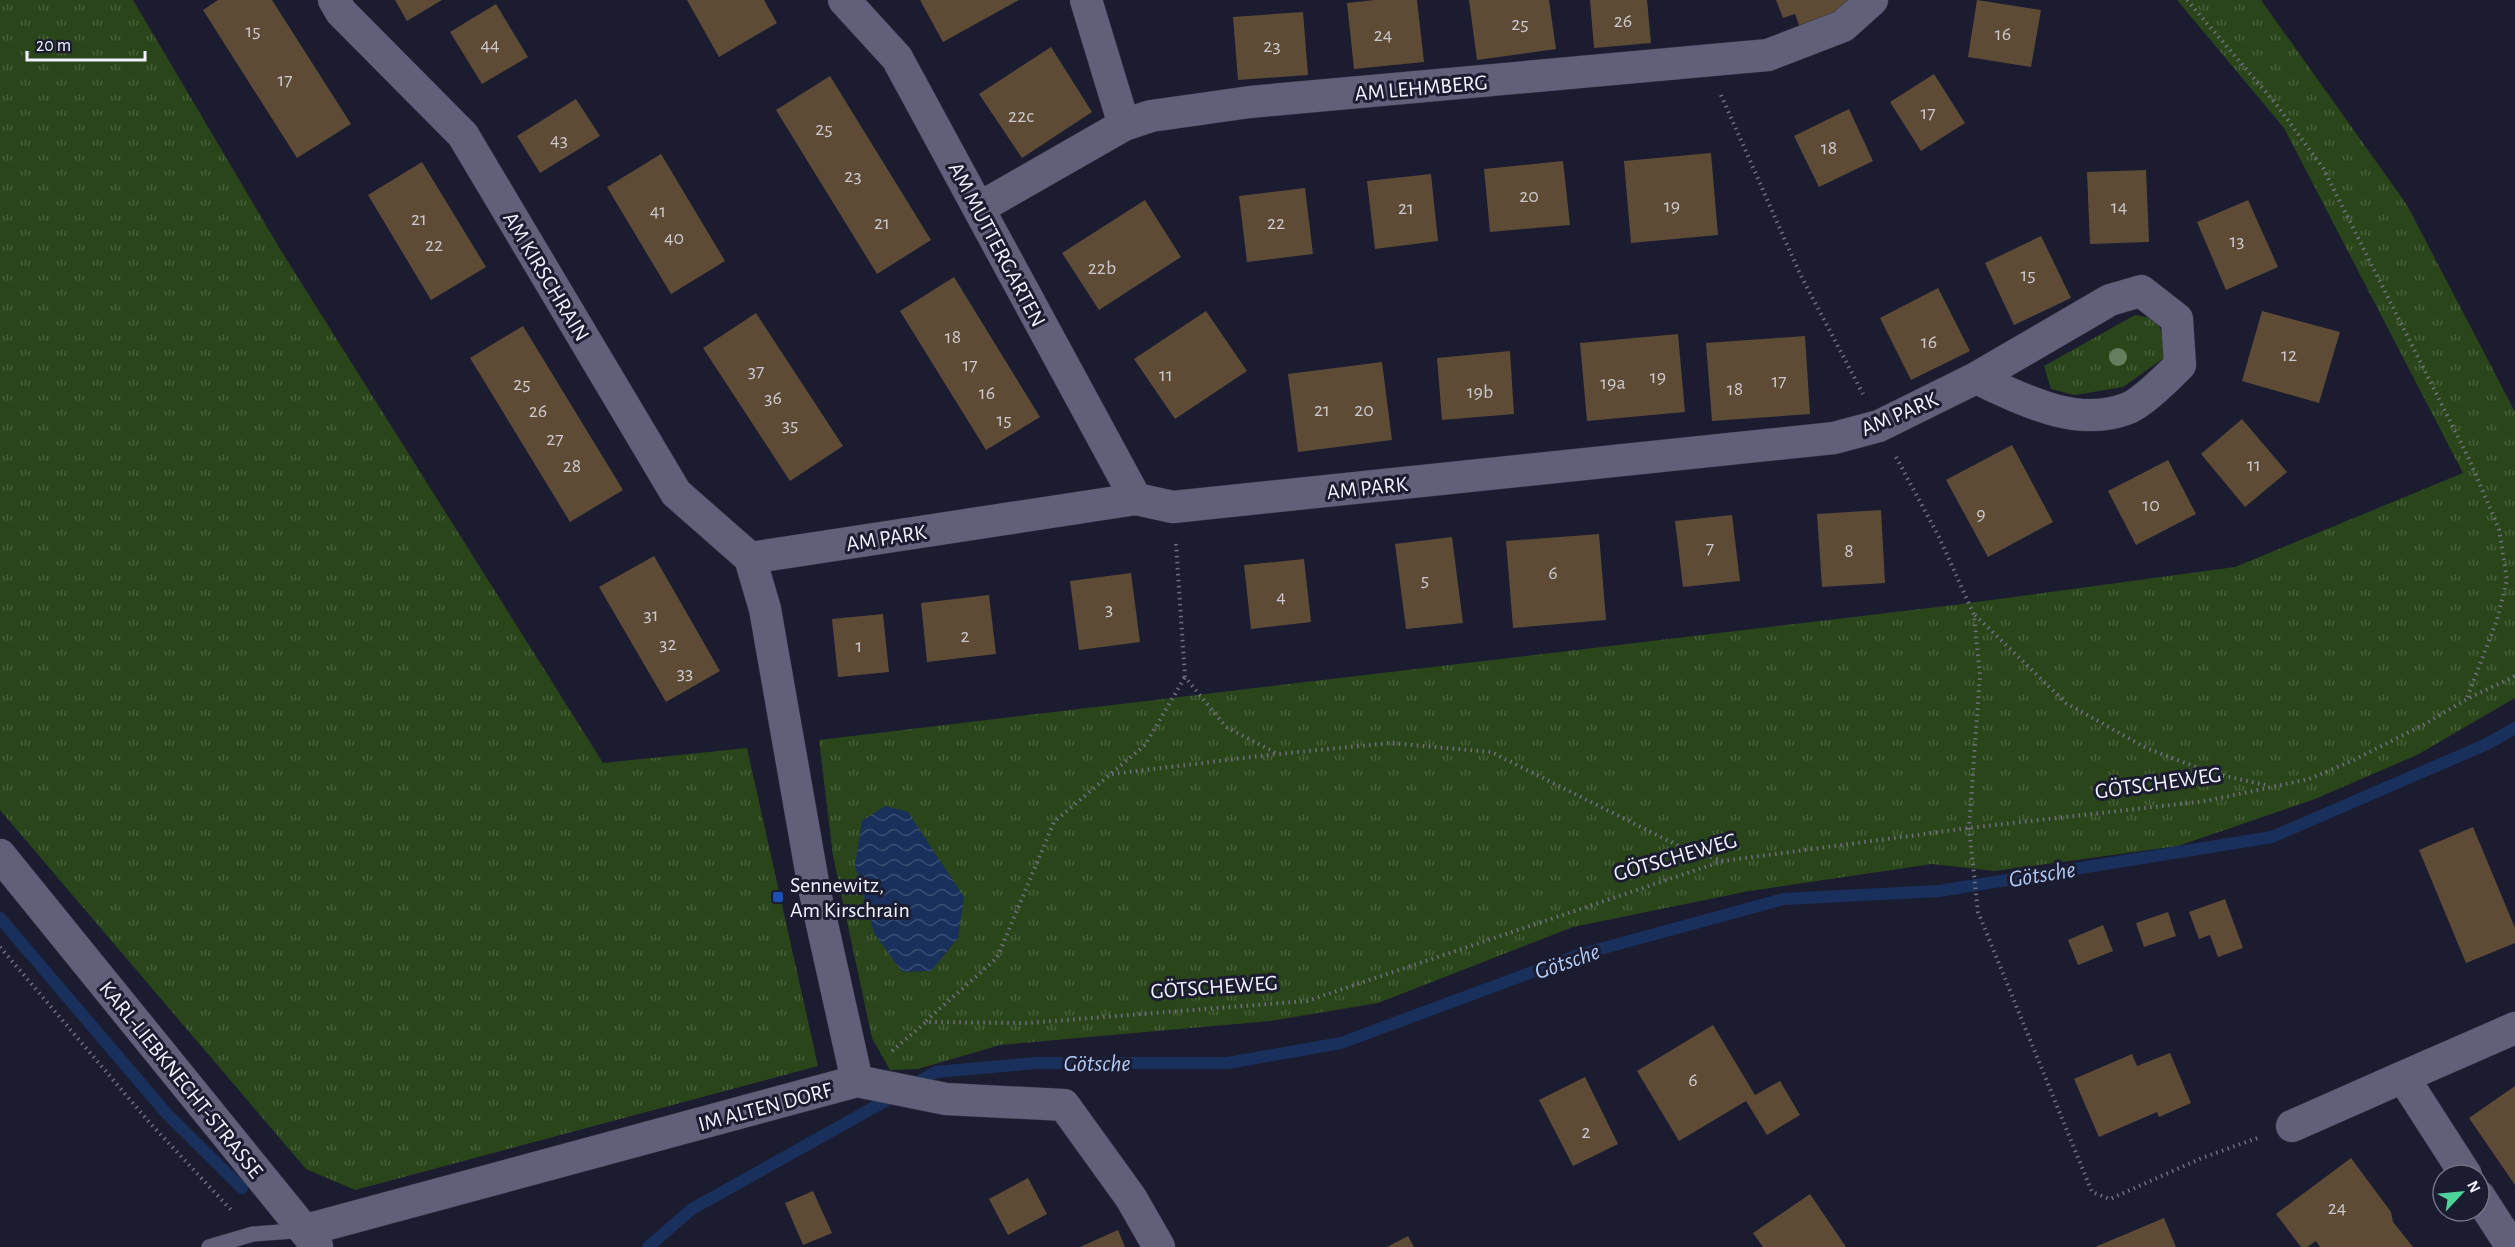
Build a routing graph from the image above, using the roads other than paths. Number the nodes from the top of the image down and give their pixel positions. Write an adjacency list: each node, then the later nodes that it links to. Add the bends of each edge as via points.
1 (334, 0): 9 (street, AM KIRSCHRAIN, via 341,12 463,135 676,493)
2 (844, 0): 6 (street, AM MUTTERGARTEN, via 897,58)
3 (1086, 0): 5 (street)
4 (1872, 0): 5 (street, AM LEHMBERG, via 1844,26 1768,55 1250,102 1151,116)
5 (1124, 125): 6 (street, AM LEHMBERG)
6 (979, 208): 8 (street, AM MUTTERGARTEN)
7 (1976, 378): 7 (street, AM PARK, via 2110,300 2141,291 2177,319 2180,365 2127,409 2083,417 2028,402); 8 (street, AM PARK, via 1879,426 1834,438 1173,507)
8 (1136, 499): 9 (street, AM PARK)
9 (750, 558): 13 (street, via 765,609 814,888)
10 (0, 855): 17 (street, KARL-LIEBKNECHT-STRASSE)
11 (2515, 1028): 12 (street)
12 (2403, 1077): 14 (street); 15 (street)
13 (857, 1081): 17 (street, IM ALTEN DORF); 19 (street, IM ALTEN DORF, via 946,1099 1064,1105 1131,1198)
14 (2292, 1126)
15 (2458, 1163)
16 (2491, 1215): 20 (street)
17 (311, 1239): 18 (lane, via 253,1234)
18 (209, 1247)
19 (1159, 1247)
20 (2512, 1247)

